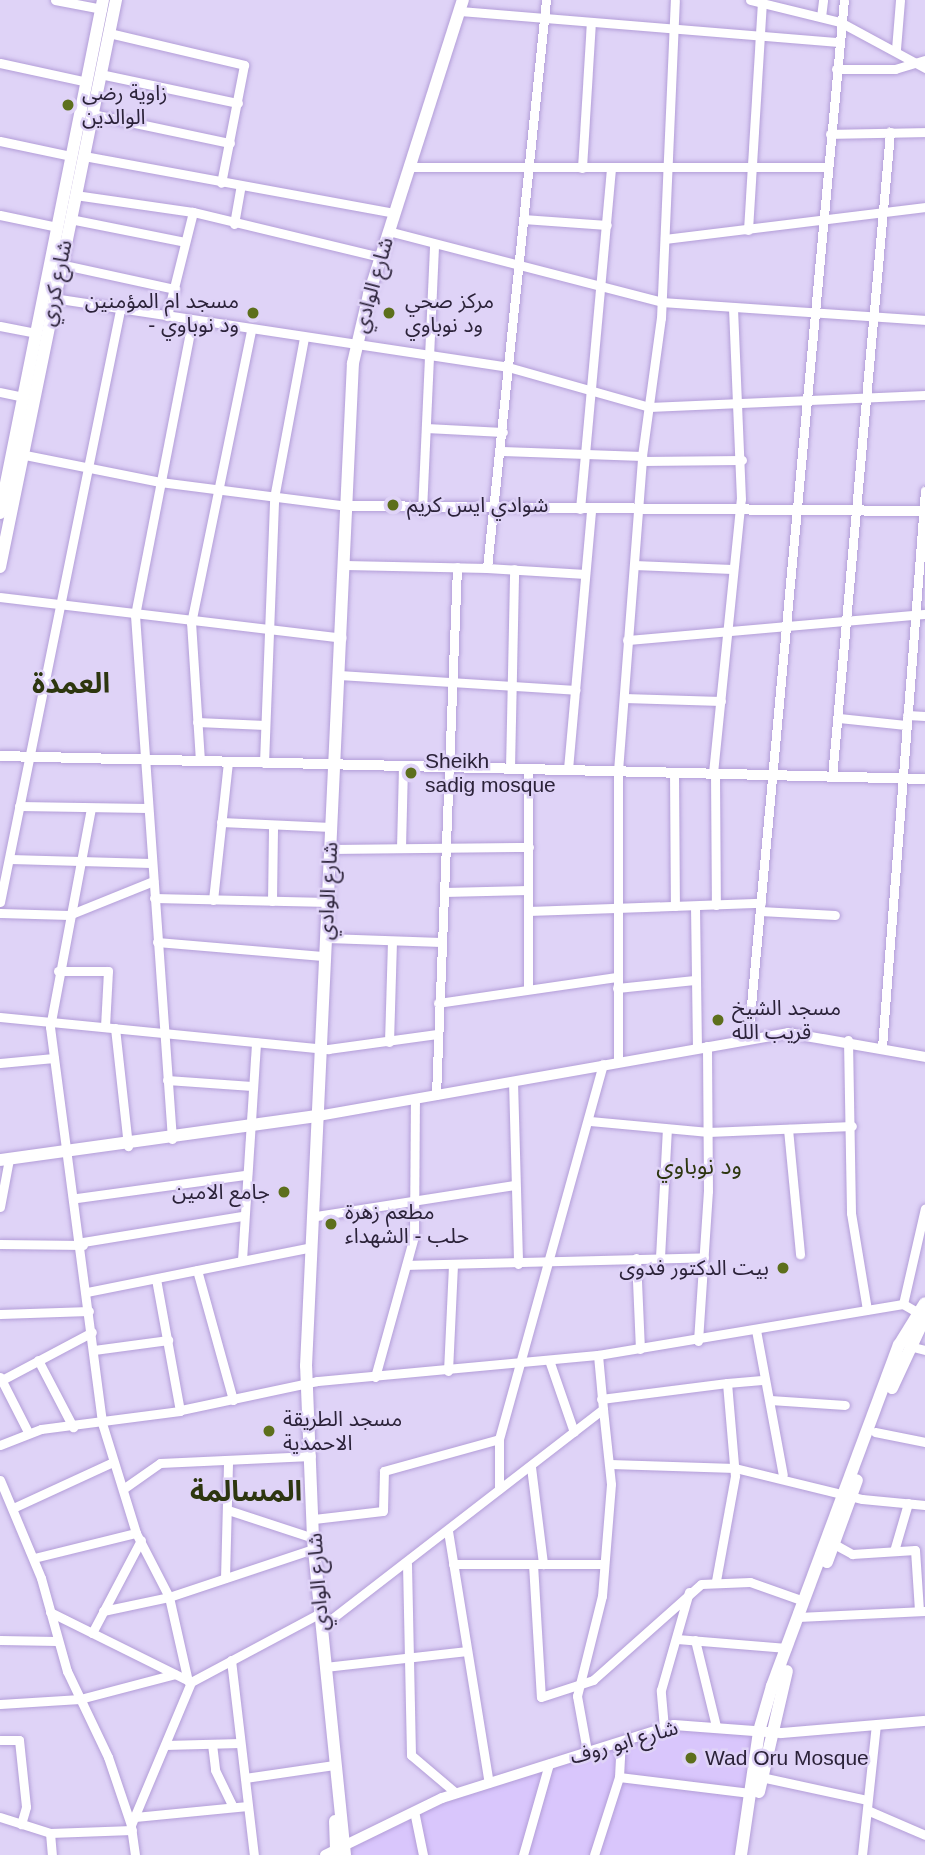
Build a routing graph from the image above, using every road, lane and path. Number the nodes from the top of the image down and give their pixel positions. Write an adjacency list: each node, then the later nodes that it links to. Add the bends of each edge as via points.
1 (55, 0): 10 (street)
2 (116, 0): 17 (main road, شارع كرري)
3 (546, 0): 13 (street)
4 (675, 0): 16 (street)
5 (750, 0): 9 (street)
6 (823, 0): 12 (street)
7 (844, 0): 15 (street)
8 (900, 0): 20 (street)
9 (762, 3): 12 (street); 18 (street)
10 (103, 4): 25 (main road, شارع كرري)
11 (462, 5): 13 (street); 35 (main road, شارع الوادي)
12 (821, 16): 15 (street)
13 (544, 19): 14 (street); 37 (street)
14 (591, 22): 16 (street); 38 (street)
15 (840, 22): 19 (street); 20 (street)
16 (673, 27): 18 (street); 39 (street)
17 (109, 33): 24 (main road, شارع كرري); 26 (street, via 240,61 244,71)
18 (759, 35): 19 (street); 34 (street)
19 (839, 41): 23 (street)
20 (896, 49): 22 (street)
21 (0, 63): 25 (street)
22 (922, 64): 23 (street)
23 (836, 69): 30 (street)
24 (100, 74): 26 (street); 27 (main road, شارع كرري)
25 (87, 82): 33 (main road, شارع كرري)
26 (238, 103): 32 (street)
27 (92, 114): 32 (street); 33 (main road, شارع كرري)
28 (890, 132): 29 (street); 30 (street); 46 (street)
29 (925, 132)
30 (830, 134): 36 (street)
31 (0, 141): 33 (street)
32 (230, 143): 41 (street)
33 (78, 156): 41 (street); 43 (main road, شارع كرري); 54 (main road, شارع كرري)
34 (752, 166): 36 (street); 39 (street); 55 (street)
35 (409, 167): 37 (street); 47 (main road, شارع الوادي)
36 (827, 167): 51 (street)
37 (529, 168): 38 (street); 50 (street)
38 (582, 168): 40 (street)
39 (666, 168): 40 (street); 57 (street)
40 (611, 169): 53 (street)
41 (221, 183): 42 (street)
42 (241, 186): 47 (street); 52 (street)
43 (75, 195): 45 (street); 49 (main road, شارع كرري)
44 (925, 207): 46 (street)
45 (193, 212): 52 (street); 58 (street)
46 (884, 212): 51 (street); 71 (street)
47 (394, 213): 56 (main road, شارع الوادي)
48 (0, 215): 54 (street)
49 (70, 219): 58 (street); 61 (main road, شارع كرري)
50 (523, 219): 53 (street); 62 (street)
51 (823, 221): 55 (street); 69 (street)
52 (234, 224): 60 (street)
53 (607, 225): 63 (street)
54 (57, 227): 76 (main road, شارع كرري)
55 (748, 230): 57 (street)
56 (388, 231): 59 (street); 60 (main road, شارع الوادي)
57 (665, 239): 66 (street)
58 (185, 242): 64 (street)
59 (434, 244): 62 (street); 79 (street)
60 (381, 257): 78 (main road, شارع الوادي)
61 (60, 264): 64 (street); 65 (main road, شارع كرري)
62 (518, 264): 63 (street); 80 (street)
63 (603, 286): 66 (street); 81 (street)
64 (175, 289): 70 (street)
65 (53, 298): 68 (street); 92 (main road, شارع كرري)
66 (662, 302): 67 (street); 88 (street)
67 (733, 307): 69 (street); 87 (street)
68 (120, 310): 70 (street); 96 (street)
69 (814, 313): 71 (street); 86 (street)
70 (167, 316): 73 (street)
71 (876, 317): 72 (street); 85 (street)
72 (925, 320)
73 (192, 321): 75 (street); 97 (street)
74 (0, 326): 76 (street)
75 (251, 330): 77 (street); 99 (street)
76 (36, 333): 84 (main road, شارع كرري)
77 (304, 337): 78 (street); 101 (street)
78 (355, 346): 79 (street); 102 (main road, شارع الوادي)
79 (428, 354): 80 (street); 89 (street)
80 (508, 367): 81 (street); 90 (street)
81 (592, 388): 88 (street); 93 (street)
82 (0, 392): 84 (street)
83 (925, 395): 85 (street)
84 (23, 397): 92 (main road, شارع كرري)
85 (868, 398): 86 (street); 109 (street)
86 (806, 401): 87 (street); 107 (street)
87 (739, 405): 88 (street); 95 (street)
88 (649, 407): 94 (street)
89 (426, 428): 90 (street); 108 (street)
90 (503, 432): 91 (street)
91 (502, 451): 93 (street); 105 (street)
92 (18, 454): 96 (street); 98 (main road, شارع كرري); 115 (main road, شارع كرري)
93 (585, 454): 94 (street); 103 (street)
94 (642, 458): 95 (street); 104 (street)
95 (742, 460): 106 (street)
96 (87, 468): 97 (street); 121 (street)
97 (160, 482): 99 (street); 122 (street)
98 (2, 489): 111 (main road, شارع كرري)
99 (218, 490): 101 (street); 125 (street)
100 (925, 491): 110 (street)
101 (274, 498): 102 (street); 127 (street)
102 (347, 506): 108 (street); 112 (main road, شارع الوادي)
103 (585, 509): 104 (street); 105 (street); 119 (street)
104 (638, 509): 106 (street); 113 (street)
105 (495, 510): 108 (street); 116 (street)
106 (737, 510): 107 (street); 118 (street)
107 (795, 510): 109 (street); 126 (street)
108 (422, 511)
109 (858, 511): 110 (street); 124 (street)
110 (924, 512): 123 (street)
111 (0, 513)
112 (345, 565): 114 (street); 129 (main road, شارع الوادي)
113 (634, 565): 118 (street); 130 (street)
114 (457, 566): 116 (street); 132 (street)
115 (0, 567)
116 (487, 568): 117 (street)
117 (514, 569): 119 (street); 133 (street)
118 (732, 569): 128 (street)
119 (585, 574): 134 (street)
120 (0, 597): 121 (street)
121 (58, 605): 122 (street); 143 (street)
122 (135, 615): 125 (street); 144 (street)
123 (920, 615): 124 (street); 139 (street)
124 (848, 621): 126 (street); 138 (street)
125 (191, 623): 127 (street); 140 (street)
126 (786, 627): 128 (street); 157 (street)
127 (268, 632): 129 (street); 141 (street)
128 (726, 632): 130 (street); 136 (street)
129 (342, 638): 131 (main road, شارع الوادي)
130 (628, 640): 135 (street)
131 (339, 675): 132 (street); 148 (main road, شارع الوادي)
132 (452, 683): 133 (street); 150 (street)
133 (511, 685): 134 (street); 151 (street)
134 (576, 690): 153 (street)
135 (624, 698): 136 (street); 154 (street)
136 (721, 701): 156 (street)
137 (925, 716): 139 (street)
138 (839, 718): 139 (street); 158 (street)
139 (906, 720): 159 (street)
140 (197, 722): 141 (street); 145 (street)
141 (265, 725): 147 (street)
142 (0, 756): 143 (street)
143 (29, 758): 144 (street); 161 (street)
144 (144, 760): 145 (street); 163 (street)
145 (200, 761): 146 (street)
146 (228, 762): 147 (street); 164 (street)
147 (264, 763): 148 (street)
148 (335, 764): 149 (street); 166 (main road, شارع الوادي)
149 (403, 766): 150 (street); 168 (street)
150 (450, 768): 151 (street); 169 (street)
151 (510, 768): 152 (street)
152 (528, 768): 153 (street); 167 (street)
153 (568, 769): 154 (street)
154 (618, 771): 155 (street); 185 (street)
155 (674, 772): 156 (street); 183 (street)
156 (714, 773): 157 (street); 182 (street)
157 (774, 775): 158 (street); 186 (street)
158 (832, 776): 159 (street)
159 (903, 778): 160 (street); 212 (street)
160 (925, 779)
161 (19, 806): 162 (street); 171 (street)
162 (91, 808): 163 (street); 172 (street)
163 (147, 808): 173 (street)
164 (222, 822): 165 (street); 178 (street)
165 (273, 825): 166 (street); 179 (street)
166 (331, 827): 170 (main road, شارع الوادي)
167 (528, 847): 169 (street); 175 (street)
168 (401, 848): 169 (street); 170 (street)
169 (446, 848): 176 (street)
170 (330, 849): 181 (main road, شارع الوادي)
171 (10, 859): 172 (street); 180 (street)
172 (82, 861): 173 (street); 189 (street)
173 (151, 863): 174 (street)
174 (153, 881): 177 (street); 189 (street)
175 (528, 890): 176 (street); 187 (street)
176 (444, 892): 194 (street)
177 (154, 898): 178 (street); 192 (street)
178 (213, 900): 179 (street)
179 (272, 901): 181 (street)
180 (0, 902)
181 (328, 902): 191 (main road, شارع الوادي)
182 (716, 905): 184 (street); 186 (street)
183 (675, 906): 184 (street); 185 (street)
184 (695, 906): 198 (street)
185 (619, 907): 187 (street); 197 (street)
186 (761, 907): 190 (street); 207 (street)
187 (527, 911): 200 (street)
188 (0, 913): 189 (street)
189 (69, 915): 196 (street)
190 (835, 915)
191 (327, 938): 193 (street); 195 (main road, شارع الوادي)
192 (157, 942): 195 (street); 205 (street)
193 (391, 942): 194 (street); 210 (street)
194 (441, 942): 201 (street)
195 (325, 956): 213 (main road, شارع الوادي)
196 (58, 971): 203 (street); 204 (street, via 108,971)
197 (617, 977): 199 (street); 200 (street)
198 (695, 980): 199 (street); 211 (street)
199 (617, 988): 216 (street)
200 (528, 989): 201 (street)
201 (438, 1003): 206 (street)
202 (0, 1017): 203 (street)
203 (50, 1022): 204 (street); 214 (street)
204 (110, 1027): 205 (street); 232 (street)
205 (163, 1032): 209 (street); 219 (street)
206 (436, 1034): 210 (street); 222 (street)
207 (748, 1038): 208 (street, via 794,1033); 211 (street)
208 (848, 1040): 212 (street); 226 (street)
209 (256, 1042): 213 (street); 221 (street)
210 (389, 1042): 213 (street)
211 (702, 1047): 216 (street); 230 (street)
212 (882, 1047): 215 (street)
213 (320, 1049): 224 (main road, شارع الوادي)
214 (54, 1058): 217 (street); 233 (street)
215 (925, 1058)
216 (618, 1061): 218 (street)
217 (0, 1063)
218 (603, 1064): 220 (street); 225 (street)
219 (167, 1080): 221 (street); 231 (street)
220 (513, 1081): 222 (street); 236 (street)
221 (252, 1086): 227 (street)
222 (436, 1095): 223 (street)
223 (415, 1099): 224 (street); 238 (street)
224 (318, 1116): 227 (main road); 242 (main road, شارع الوادي)
225 (590, 1121): 228 (street); 252 (street)
226 (852, 1126): 229 (street); 259 (street, via 851,1213)
227 (248, 1127): 231 (main road); 235 (street)
228 (667, 1129): 230 (street); 247 (street)
229 (788, 1129): 230 (street); 246 (street)
230 (708, 1132): 248 (street)
231 (172, 1139): 232 (main road)
232 (128, 1146): 233 (main road)
233 (70, 1153): 234 (main road); 237 (street)
234 (5, 1159): 239 (street)
235 (244, 1175): 237 (street); 241 (street)
236 (515, 1185): 238 (street); 251 (street)
237 (77, 1198): 244 (street)
238 (413, 1202): 242 (street); 253 (street)
239 (0, 1207)
240 (925, 1208): 258 (street)
241 (242, 1216): 244 (street); 250 (street)
242 (317, 1216): 245 (main road, شارع الوادي)
243 (0, 1244): 244 (street)
244 (83, 1244): 257 (street)
245 (312, 1247): 250 (street); 279 (main road, شارع الوادي)
246 (800, 1254)
247 (660, 1257): 248 (street); 249 (street)
248 (704, 1257): 266 (street)
249 (636, 1258): 252 (street); 268 (street)
250 (242, 1260): 255 (street)
251 (518, 1264): 252 (street); 254 (street)
252 (552, 1264): 274 (street)
253 (408, 1265): 254 (street); 276 (street)
254 (453, 1266): 275 (street)
255 (197, 1270): 256 (street); 282 (street)
256 (156, 1279): 257 (street); 265 (street)
257 (87, 1292): 260 (street)
258 (903, 1304): 259 (street); 261 (street)
259 (867, 1310): 263 (street)
260 (89, 1311): 262 (street); 264 (street)
261 (923, 1312): 267 (main road); 304 (main road, via 899,1345)
262 (0, 1314)
263 (755, 1330): 266 (street); 278 (street)
264 (92, 1332): 269 (street); 272 (street)
265 (168, 1339): 269 (street); 285 (street)
266 (698, 1340): 268 (street)
267 (909, 1346): 270 (street); 290 (main road)
268 (640, 1349): 271 (street)
269 (94, 1350): 286 (street)
270 (925, 1350)
271 (598, 1355): 273 (street); 283 (street)
272 (38, 1360): 277 (street); 287 (street)
273 (549, 1360): 274 (street); 289 (street)
274 (524, 1362): 275 (street); 291 (street)
275 (448, 1371): 276 (street)
276 (375, 1377): 279 (street)
277 (1, 1379): 288 (street)
278 (765, 1380): 280 (street); 281 (street)
279 (306, 1383): 282 (street); 294 (main road, شارع الوادي)
280 (727, 1384): 283 (street); 299 (street)
281 (769, 1400): 284 (street); 300 (street)
282 (233, 1401): 285 (street)
283 (602, 1404): 289 (street); 297 (street)
284 (845, 1405)
285 (180, 1410): 286 (street)
286 (103, 1423): 287 (street); 296 (street)
287 (73, 1427): 288 (street)
288 (28, 1432): 293 (street)
289 (574, 1432): 298 (street)
290 (875, 1432): 292 (street); 304 (main road)
291 (499, 1440): 303 (street); 309 (street, via 384,1471 383,1511)
292 (925, 1441)
293 (0, 1445)
294 (311, 1456): 295 (street); 309 (main road, شارع الوادي)
295 (228, 1460): 302 (street, via 153,1465); 308 (street)
296 (113, 1462): 302 (street); 307 (street)
297 (610, 1464): 299 (street); 319 (street)
298 (531, 1467): 303 (street); 318 (street)
299 (735, 1468): 300 (street); 321 (street)
300 (783, 1475): 304 (street)
301 (0, 1480): 307 (street)
302 (123, 1489): 311 (street)
303 (499, 1489): 310 (street)
304 (847, 1495): 305 (street); 313 (main road); 324 (main road)
305 (908, 1503): 306 (street); 314 (street)
306 (925, 1505)
307 (13, 1508): 315 (street)
308 (228, 1510): 312 (street); 320 (street)
309 (314, 1519): 312 (main road, شارع الوادي)
310 (448, 1531): 316 (street); 317 (street)
311 (139, 1536): 315 (street); 323 (street); 325 (street)
312 (314, 1543): 320 (street); 328 (main road, شارع الوادي)
313 (834, 1544): 314 (street, via 852,1554); 329 (main road)
314 (894, 1551): 326 (street, via 915,1551)
315 (34, 1558): 327 (street)
316 (407, 1564): 330 (street); 338 (street)
317 (453, 1564): 318 (street); 337 (street)
318 (538, 1564): 319 (street); 343 (street, via 536,1695)
319 (604, 1564): 343 (street)
320 (225, 1577): 323 (street)
321 (716, 1581): 322 (street); 324 (street, via 762,1584)
322 (689, 1592): 332 (street); 343 (street)
323 (169, 1597): 325 (street); 342 (street)
324 (804, 1601): 329 (main road)
325 (103, 1611): 331 (street)
326 (922, 1611): 329 (street)
327 (50, 1612): 331 (street); 335 (street)
328 (320, 1613): 330 (main road, شارع الوادي); 339 (street)
329 (802, 1618): 336 (main road); 350 (main road)
330 (321, 1627): 340 (main road, شارع الوادي)
331 (92, 1633): 341 (street)
332 (677, 1639): 334 (street); 349 (street, via 662,1690)
333 (0, 1640): 335 (street)
334 (695, 1640): 336 (street); 347 (street)
335 (57, 1641): 344 (street)
336 (787, 1648): 350 (main road)
337 (467, 1651): 338 (street); 362 (street)
338 (409, 1658): 340 (street); 363 (street, via 413,1759)
339 (231, 1660): 342 (street); 354 (street)
340 (325, 1667): 358 (main road, شارع الوادي)
341 (175, 1674): 342 (street); 344 (street)
342 (190, 1681): 355 (street)
343 (578, 1690): 356 (street)
344 (80, 1699): 345 (street); 371 (street)
345 (0, 1703)
346 (925, 1720): 348 (street, شارع ابو روف)
347 (716, 1726): 349 (street, شارع ابو روف); 350 (street, شارع ابو روف)
348 (876, 1726): 350 (street, شارع ابو روف); 366 (street)
349 (664, 1728): 352 (street, شارع ابو روف)
350 (763, 1732): 360 (main road); 364 (main road)
351 (0, 1740): 370 (street, via 19,1740 26,1807)
352 (621, 1741): 356 (street, شارع ابو روف); 359 (street)
353 (212, 1744): 354 (street); 355 (street); 367 (street, via 215,1770)
354 (240, 1744): 361 (street)
355 (164, 1745): 371 (street)
356 (587, 1751): 357 (street, شارع ابو روف)
357 (549, 1764): 362 (street, شارع ابو روف); 379 (street)
358 (334, 1765): 361 (street); 374 (main road, شارع الوادي)
359 (619, 1777): 364 (street); 380 (street)
360 (761, 1777): 364 (main road); 366 (street)
361 (244, 1778): 365 (street)
362 (489, 1783): 363 (street, شارع ابو روف)
363 (456, 1793): 368 (street, شارع ابو روف)
364 (752, 1801): 381 (main road); 382 (main road)
365 (247, 1805): 367 (street); 377 (street)
366 (867, 1805): 373 (street); 383 (street)
367 (233, 1807): 371 (street)
368 (414, 1811): 374 (street, شارع ابو روف); 378 (street)
369 (0, 1817): 370 (street)
370 (21, 1824): 372 (street)
371 (132, 1824): 372 (street); 376 (street)
372 (50, 1833): 375 (street)
373 (925, 1835)
374 (338, 1852)
375 (51, 1855)
376 (135, 1855)
377 (254, 1855)
378 (424, 1855)
379 (523, 1855)
380 (594, 1855)
381 (741, 1855)
382 (749, 1855)
383 (862, 1855)

